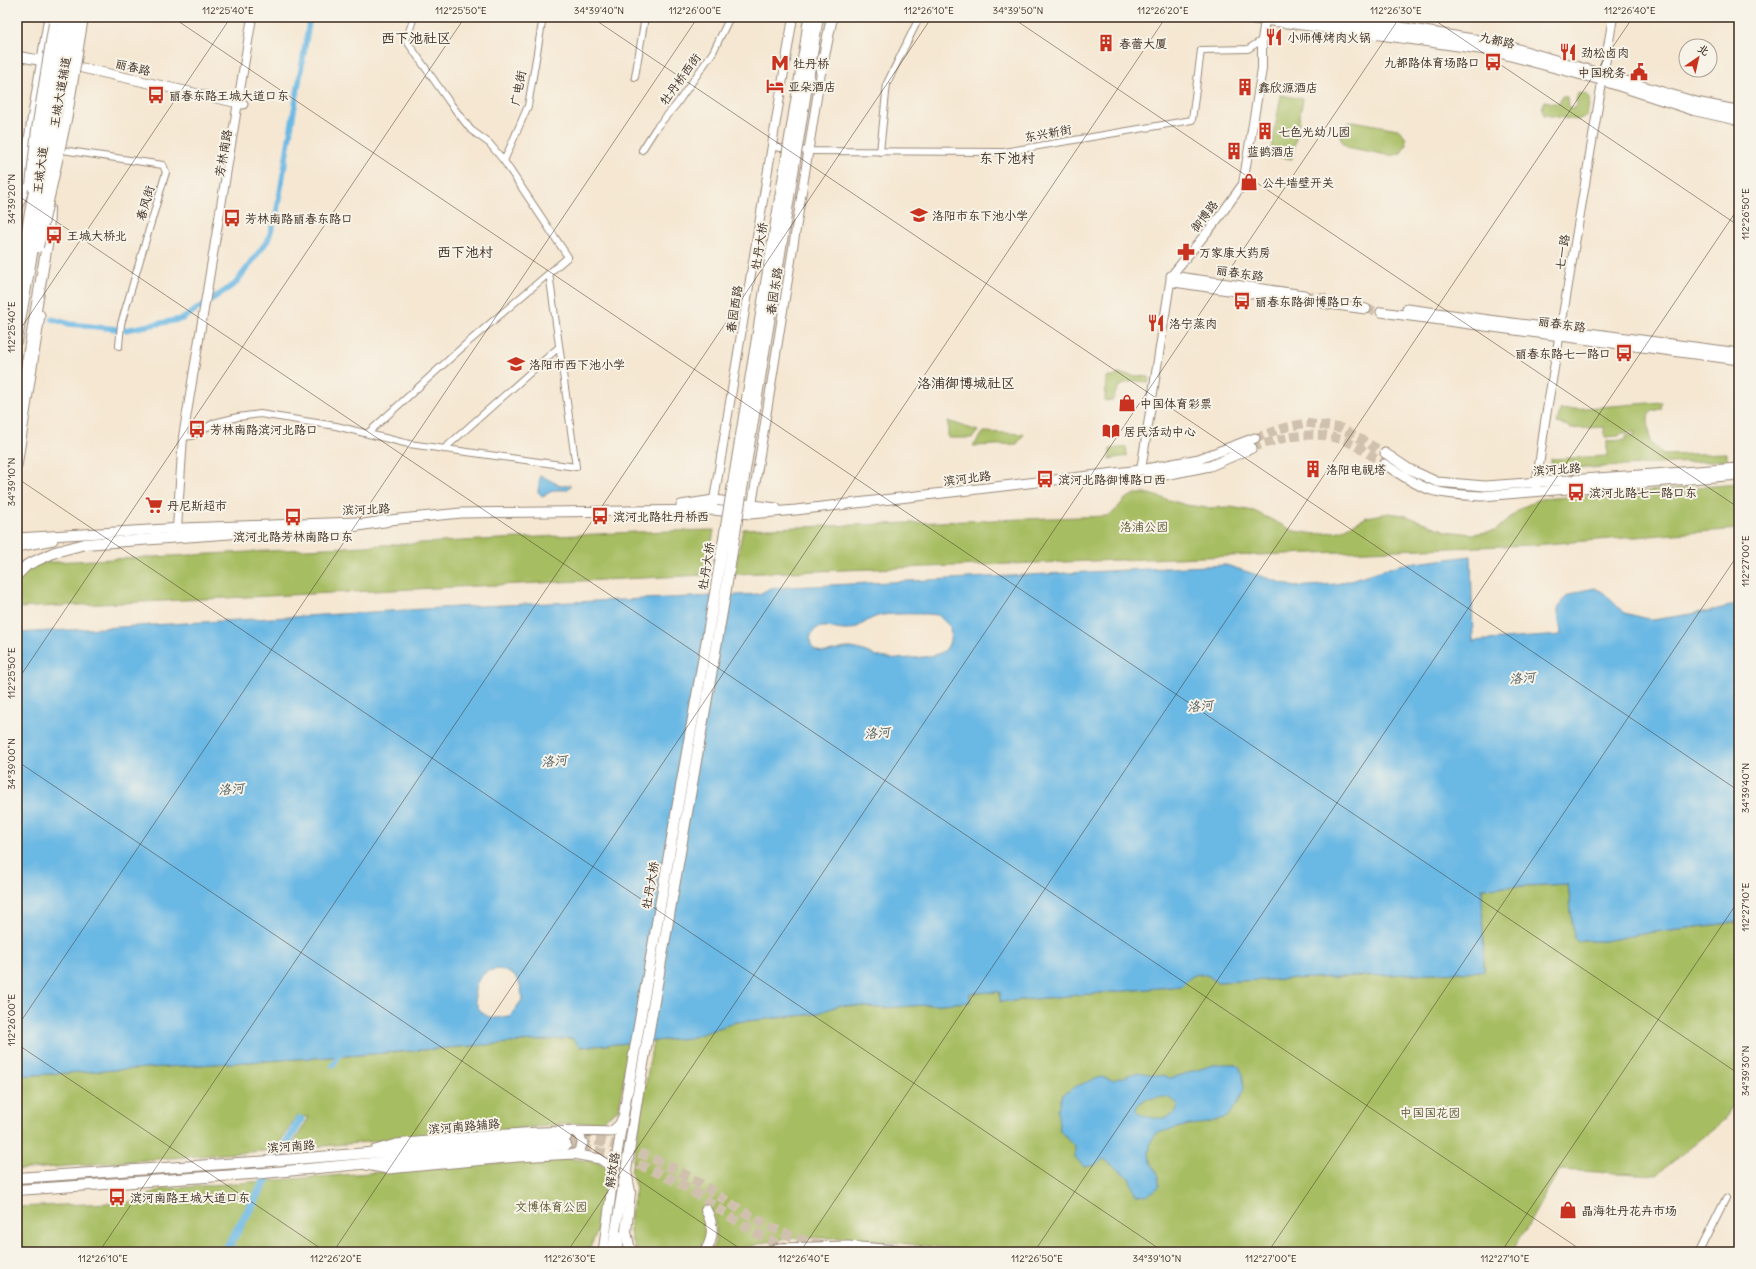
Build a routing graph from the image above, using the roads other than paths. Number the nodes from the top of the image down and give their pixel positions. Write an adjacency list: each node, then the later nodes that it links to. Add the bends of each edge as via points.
1 (49, 17): 23 (main road, 王城大道辅道)
2 (60, 17): 17 (main road); 23 (main road); 27 (main road, 王城大道); 52 (main road, 王城大道, bridge, via 54,84)
3 (252, 17): 32 (street, 芳林南路)
4 (257, 17): 32 (street, 芳林南路)
5 (414, 17): 43 (street, via 406,40 450,104)
6 (543, 17): 43 (street, 广电街, via 528,106)
7 (645, 17): 30 (street)
8 (730, 17): 39 (street, 牡丹桥西街, via 713,52)
9 (793, 17): 37 (street, 春园西路)
10 (809, 17): 22 (main road)
11 (818, 17): 22 (main road)
12 (832, 17): 29 (main road)
13 (835, 17): 29 (street, 春园东路)
14 (1243, 17): 19 (main road, 九都路)
15 (1312, 17): 20 (main road, 九都路)
16 (1613, 17): 31 (street, 七一路)
17 (79, 18): 24 (main road); 28 (main road, 王城大道); 58 (main road, 王城大道, bridge)
18 (918, 20): 41 (street, via 887,83)
19 (1265, 20): 20 (main road, 九都路); 21 (street, 御博路)
20 (1393, 27): 31 (main road, 九都路, via 1500,44)
21 (1262, 40): 41 (street, 东兴新街, via 1248,49 1201,50 1192,120 1004,152); 51 (street, 御博路, via 1262,69 1243,184)
22 (810, 41): 87 (main road, 牡丹大桥, bridge, via 725,595); 88 (main road, 牡丹大桥, bridge)
23 (44, 47): 27 (main road, 王城大道辅道)
24 (80, 50): 28 (main road, 王城大道辅道)
25 (17, 56): 27 (main road, 丽春路)
26 (17, 62): 27 (main road, 丽春路)
27 (47, 64): 28 (main road, 丽春路); 36 (main road, 王城大道); 42 (main road, 王城大道辅道)
28 (73, 69): 32 (main road, 丽春路); 35 (main road, 王城大道); 38 (main road, 王城大道辅道)
29 (821, 71): 40 (street, 春园东路)
30 (635, 77)
31 (1603, 77): 33 (main road, 九都路, via 1698,103); 34 (main road, 九都路, via 1694,110); 57 (street, 七一路)
32 (240, 106): 65 (street, 芳林南路)
33 (1739, 111)
34 (1739, 120)
35 (59, 128): 38 (main road); 46 (main road, 王城大道, via 50,180)
36 (39, 134): 42 (main road); 45 (main road, 王城大道, via 30,177)
37 (773, 147): 40 (street, 东兴新街); 77 (street, 春园西路)
38 (62, 150): 46 (main road, 王城大道辅道); 59 (street, 春风街, via 163,165 166,172 121,324)
39 (642, 150)
40 (808, 151): 41 (street, 东兴新街); 78 (street, 春园东路)
41 (880, 152)
42 (26, 157): 44 (main road, 王城大道辅道)
43 (504, 161): 50 (street, via 568,257)
44 (17, 197)
45 (17, 206)
46 (49, 219): 48 (main road, 王城大道)
47 (17, 228): 48 (main road, via 34,227 41,230)
48 (48, 239): 49 (main road, 王城大道)
49 (44, 263): 63 (main road, 王城大道); 71 (main road, via 42,301)
50 (549, 273): 60 (street); 64 (street)
51 (1171, 279): 53 (main road, 丽春东路); 73 (street)
52 (17, 285)
53 (1304, 298)
54 (1324, 301): 55 (main road)
55 (1367, 307)
56 (1382, 309): 57 (main road, 丽春东路)
57 (1561, 333): 61 (main road, 丽春东路); 62 (main road, 丽春东路); 75 (street, 七一路)
58 (17, 340)
59 (119, 346)
60 (559, 347): 68 (street); 68 (street, via 576,468)
61 (1739, 353)
62 (1739, 360)
63 (17, 421)
64 (368, 433): 65 (street, via 260,414 214,423 192,436); 68 (street, via 409,444)
65 (185, 437): 82 (street)
66 (1254, 438): 73 (main road, 滨河北路, via 1200,459)
67 (1252, 448): 73 (main road, 滨河北路, via 1210,466 1165,475)
68 (444, 449)
69 (1385, 453): 75 (main road, 滨河北路, via 1409,469 1437,482 1485,486)
70 (1384, 464): 76 (main road, 滨河北路, via 1433,491 1482,496)
71 (17, 466)
72 (1739, 468): 75 (main road, 滨河北路)
73 (1140, 470): 78 (main road, 滨河北路, via 796,510)
74 (1739, 475): 76 (main road, 滨河北路)
75 (1537, 482): 76 (street, 七一路)
76 (1536, 492)
77 (714, 500): 78 (main road, 滨河北路); 79 (main road, 滨河北路); 80 (street, 春园西路)
78 (751, 509): 80 (main road, 滨河北路)
79 (650, 510): 80 (main road, 滨河北路); 81 (main road, 滨河北路, via 461,513)
80 (713, 510)
81 (387, 521): 82 (main road, 滨河北路); 86 (main road, via 335,529 85,544 55,552 27,565)
82 (180, 528): 83 (main road, 滨河北路)
83 (82, 534): 84 (main road, 滨河北路); 85 (main road, 滨河北路)
84 (17, 538)
85 (17, 548)
86 (17, 575)
87 (638, 1093): 93 (main road, 解放路)
88 (627, 1094): 89 (main road, 解放路)
89 (623, 1117): 90 (main road, 滨河南路辅路, via 619,1126 611,1132); 94 (main road, 解放路)
90 (568, 1138): 91 (main road, via 578,1134 583,1143); 92 (main road, 滨河南路); 92 (main road, 滨河南路辅路, via 396,1144)
91 (574, 1154): 92 (main road, via 388,1169); 94 (main road, via 600,1159 612,1167)
92 (358, 1159): 95 (main road, 滨河南路, via 292,1159); 96 (main road, 滨河南路, via 264,1173)
93 (626, 1171): 99 (main road, 解放路); 106 (main road, via 630,1192 626,1232)
94 (614, 1172): 100 (main road, 解放路)
95 (17, 1178)
96 (17, 1190)
97 (1726, 1198): 110 (street)
98 (706, 1210): 107 (main road, via 712,1229)
99 (617, 1221): 104 (main road, 解放路); 105 (main road)
100 (604, 1242): 102 (main road); 103 (main road, 解放路)
101 (886, 1250): 108 (main road, via 848,1246 779,1248); 109 (main road)
102 (599, 1252)
103 (603, 1252)
104 (612, 1252)
105 (619, 1252)
106 (632, 1252)
107 (705, 1252)
108 (767, 1252)
109 (921, 1252)
110 (1699, 1252)

